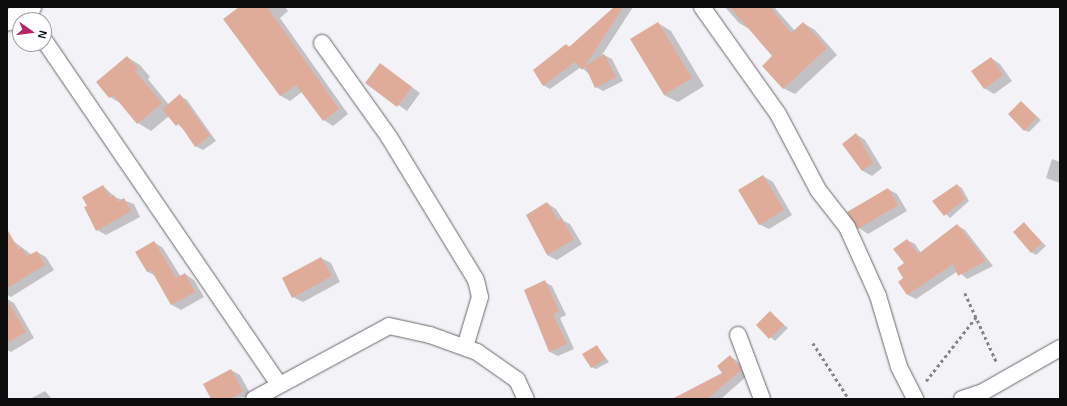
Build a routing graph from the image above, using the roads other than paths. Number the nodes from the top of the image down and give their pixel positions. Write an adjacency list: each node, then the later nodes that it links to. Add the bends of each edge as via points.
1 (702, 7): 8 (street, via 778,114 818,190 847,227 878,296 899,367)
2 (322, 43): 5 (street, via 389,137 476,280 480,297)
3 (52, 52): 7 (street)
4 (738, 335): 11 (street)
5 (465, 347): 7 (street, via 430,334 389,326); 10 (street, via 477,352 517,380)
6 (1060, 348): 12 (street, via 983,392)
7 (279, 384): 9 (street)
8 (914, 398)
9 (254, 399)
10 (526, 399)
11 (762, 399)
12 (962, 399)

